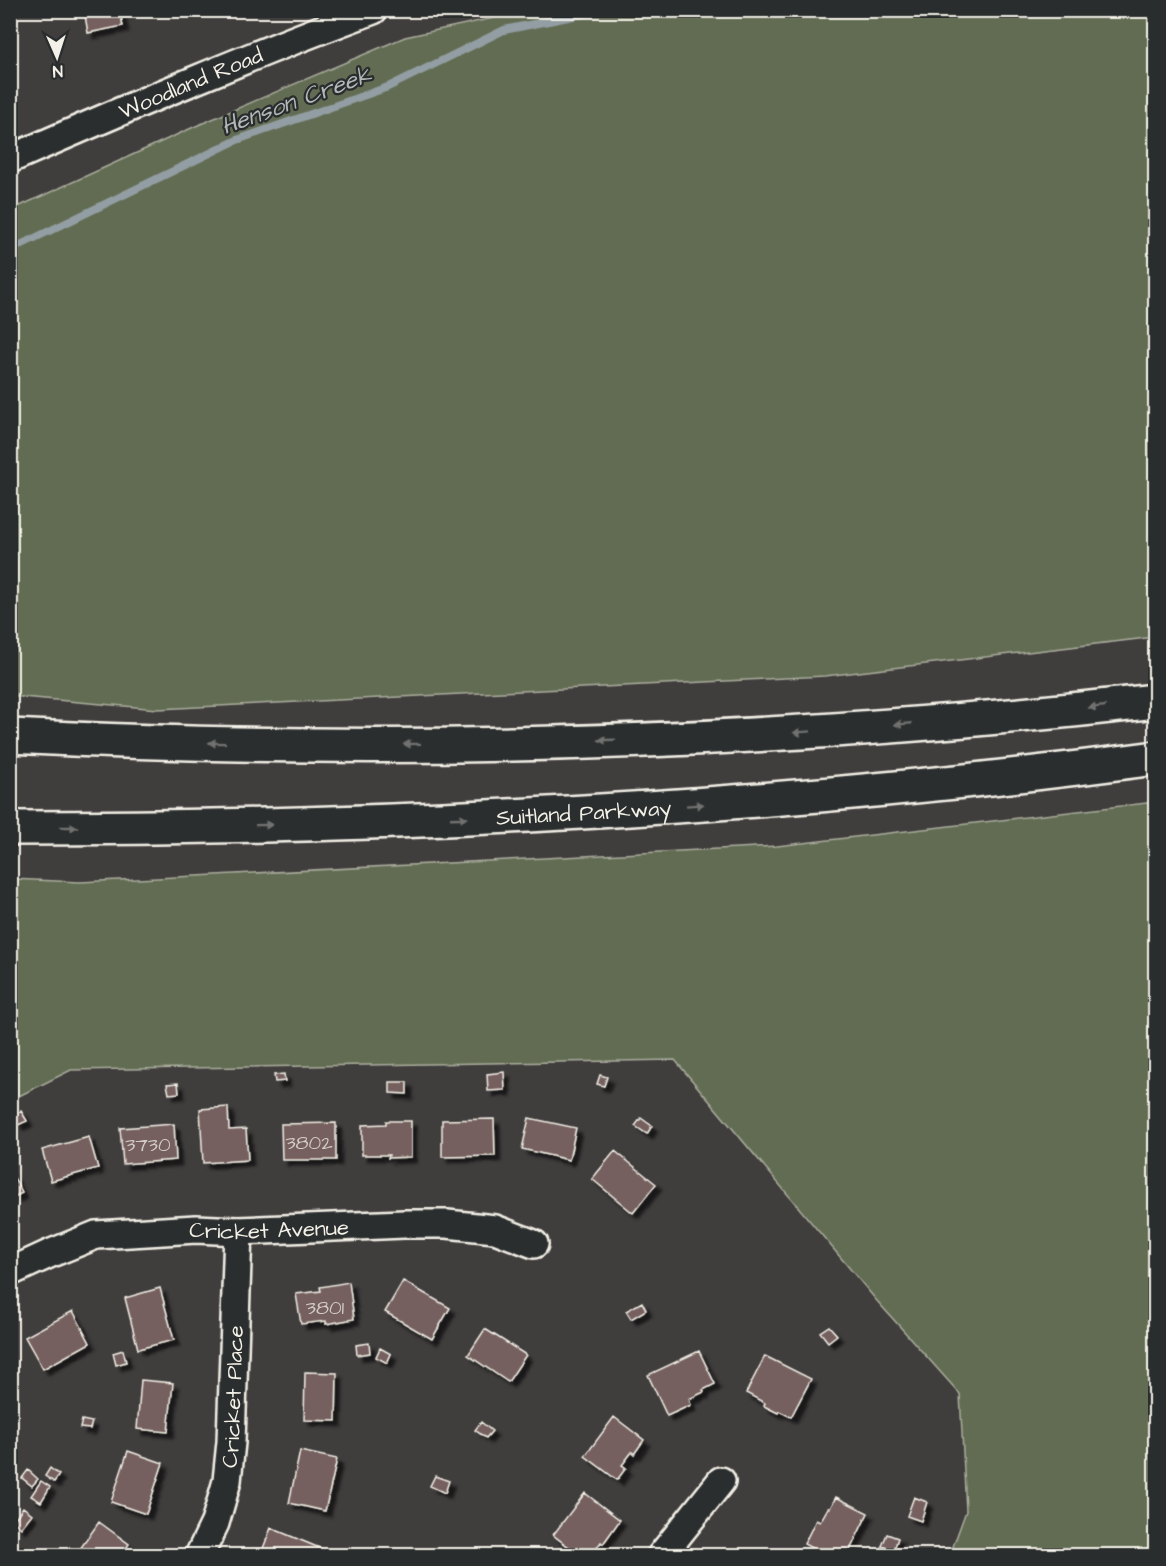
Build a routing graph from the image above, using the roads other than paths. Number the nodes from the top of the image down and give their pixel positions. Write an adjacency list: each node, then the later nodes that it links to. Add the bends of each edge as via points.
1 (373, 10): 2 (street, Woodland Road)
2 (10, 159)
3 (1155, 701): 4 (highway, one-way to 4, via 861,728 595,741 306,745)
4 (10, 736)
5 (1155, 758): 6 (highway, Suitland Parkway, one-way to 5, via 199,827 598,812 887,789)
6 (10, 828)
7 (238, 1231): 8 (street, Cricket Avenue, via 447,1224 495,1229); 9 (street, Cricket Avenue, via 196,1229 96,1235); 11 (street, Cricket Place, via 227,1481)
8 (534, 1244)
9 (10, 1272)
10 (721, 1481): 12 (street)
11 (199, 1556)
12 (661, 1556)

